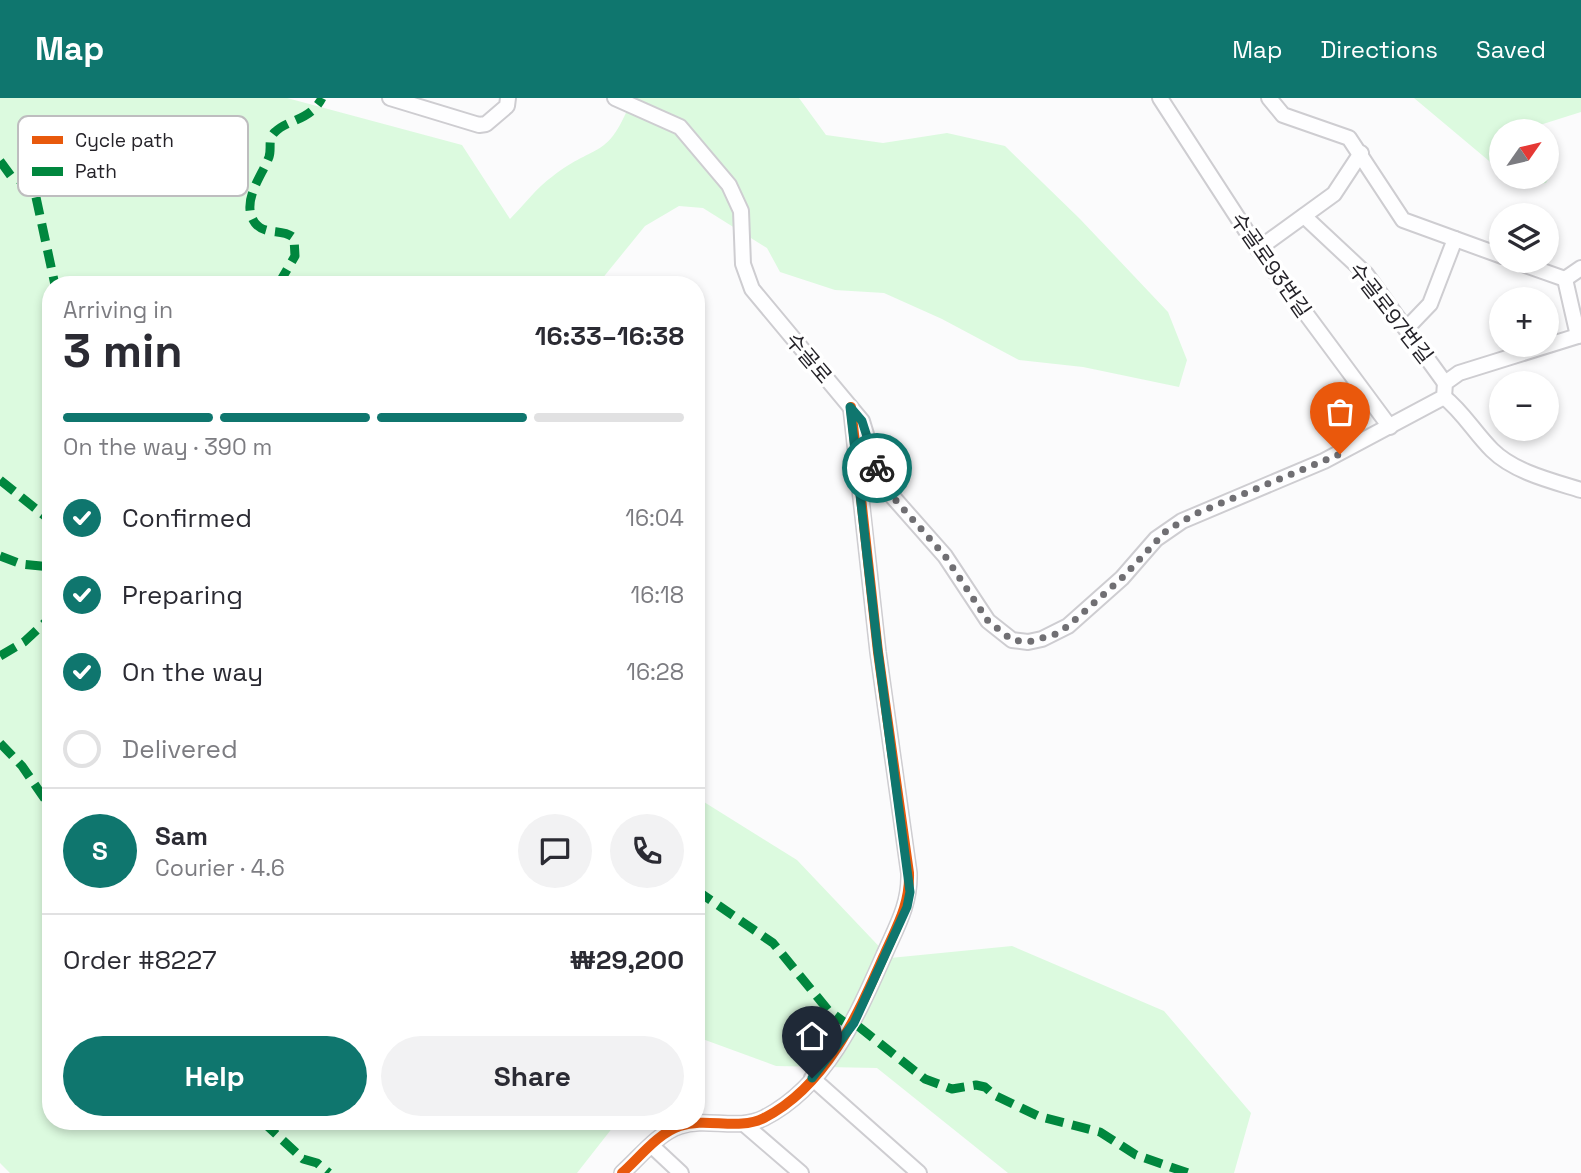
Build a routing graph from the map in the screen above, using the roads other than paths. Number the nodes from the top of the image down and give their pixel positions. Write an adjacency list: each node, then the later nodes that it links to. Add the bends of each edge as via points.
1 (390, 98): 2 (street, via 479,125 507,106)
2 (508, 98)
3 (615, 98): 17 (street, 수골로, via 680,127 729,185 741,211 743,264 752,289)
4 (1160, 98): 9 (street, 수골로93번길)
5 (1269, 98): 6 (street, via 1283,115 1349,138)
6 (1362, 153): 7 (street, via 1334,194); 8 (street, via 1403,220)
7 (1304, 216): 9 (street); 14 (street, 수골로97번길, via 1367,274)
8 (1455, 239): 10 (street); 14 (street, via 1430,304)
9 (1258, 249): 18 (street, 수골로93번길)
10 (1489, 251)
11 (1581, 268): 13 (street)
12 (1548, 273): 13 (street)
13 (1565, 279): 15 (street)
14 (1406, 329): 16 (street, 수골로97번길)
15 (1580, 336): 16 (street, 수골로, via 1459,373)
16 (1444, 390): 18 (street, 수골로); 19 (street, 수골로97번길, via 1493,451 1535,475)
17 (850, 407): 18 (street, 수골로, via 862,421 876,467 892,496 945,556 988,621 1012,640 1028,642 1068,626 1122,578 1156,539 1182,521 1324,461); 20 (street, via 910,892 854,1023)
18 (1390, 427)
19 (1581, 490)
20 (812, 1078): 21 (street, via 763,1119); 28 (street)
21 (744, 1124): 22 (street); 27 (street)
22 (705, 1125)
23 (670, 1130): 24 (street)
24 (652, 1146): 25 (street); 26 (street)
25 (622, 1173)
26 (681, 1173)
27 (801, 1173)
28 (919, 1173)

